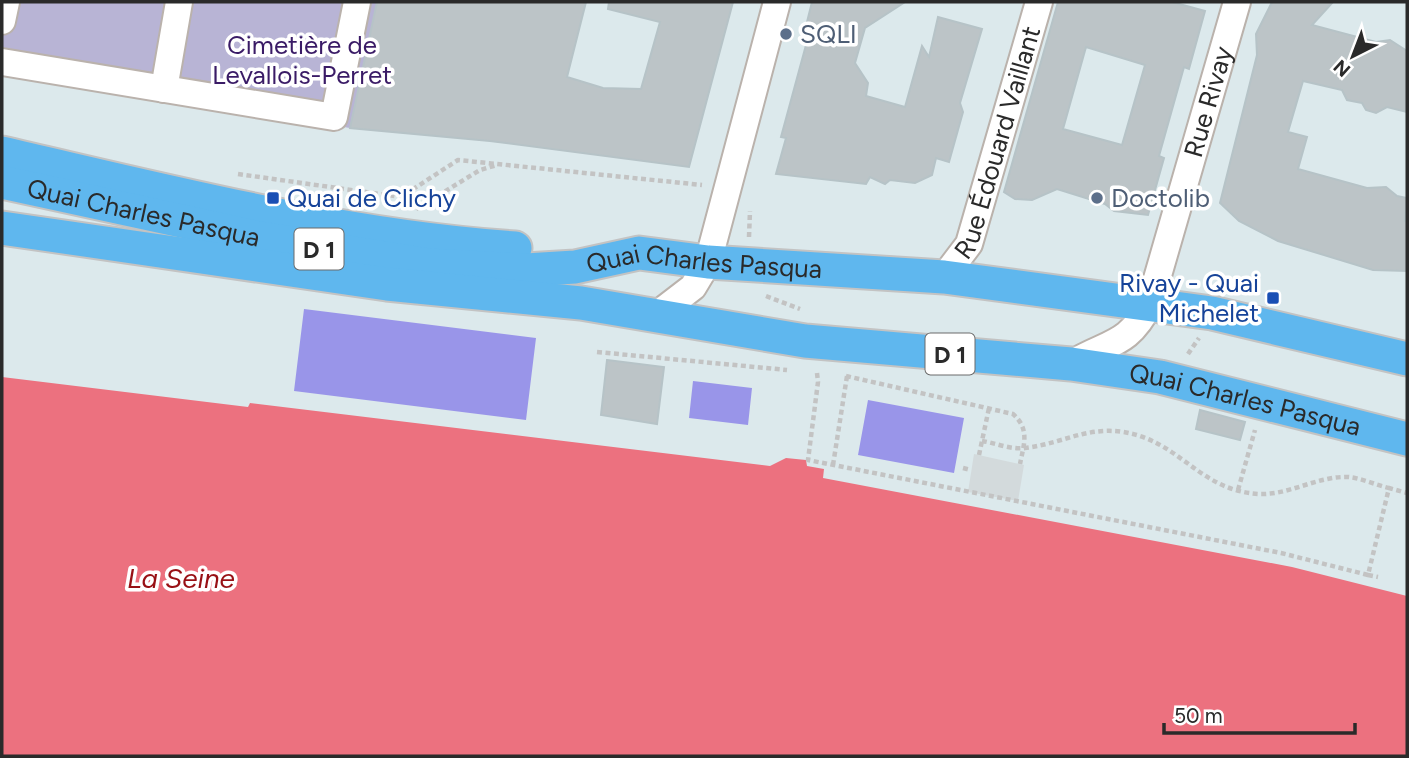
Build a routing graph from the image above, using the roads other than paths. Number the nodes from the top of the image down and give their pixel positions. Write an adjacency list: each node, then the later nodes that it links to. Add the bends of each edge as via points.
1 (6, 2): 7 (street)
2 (179, 2): 9 (street)
3 (357, 2): 9 (street, via 334,117)
4 (777, 2): 14 (street)
5 (1039, 2): 15 (street, Rue Édouard Vaillant, via 970,244)
6 (1237, 2): 16 (street, Rue Rivay)
7 (2, 21)
8 (2, 62): 9 (street)
9 (163, 89)
10 (2, 153): 13 (main road, D 1, via 305,221 397,236 489,246)
11 (2, 182): 13 (main road, Quai Charles Pasqua / D 1, via 255,237 429,265 539,270)
12 (2, 228): 17 (main road, Quai Charles Pasqua / D 1, via 387,284 582,303)
13 (639, 253): 14 (main road, Quai Charles Pasqua / D 1)
14 (708, 262): 15 (main road, Quai Charles Pasqua / D 1); 17 (street, via 693,286)
15 (944, 276): 16 (main road, Quai Charles Pasqua / D 1)
16 (1150, 303): 18 (main road, Quai Charles Pasqua / D 1); 19 (street, Rue Rivay, via 1139,325 1125,338)
17 (654, 317): 19 (main road, Quai Charles Pasqua / D 1, via 819,365)
18 (1407, 359)
19 (1071, 365): 20 (main road, Quai Charles Pasqua / D 1, via 1178,380)
20 (1407, 439)

